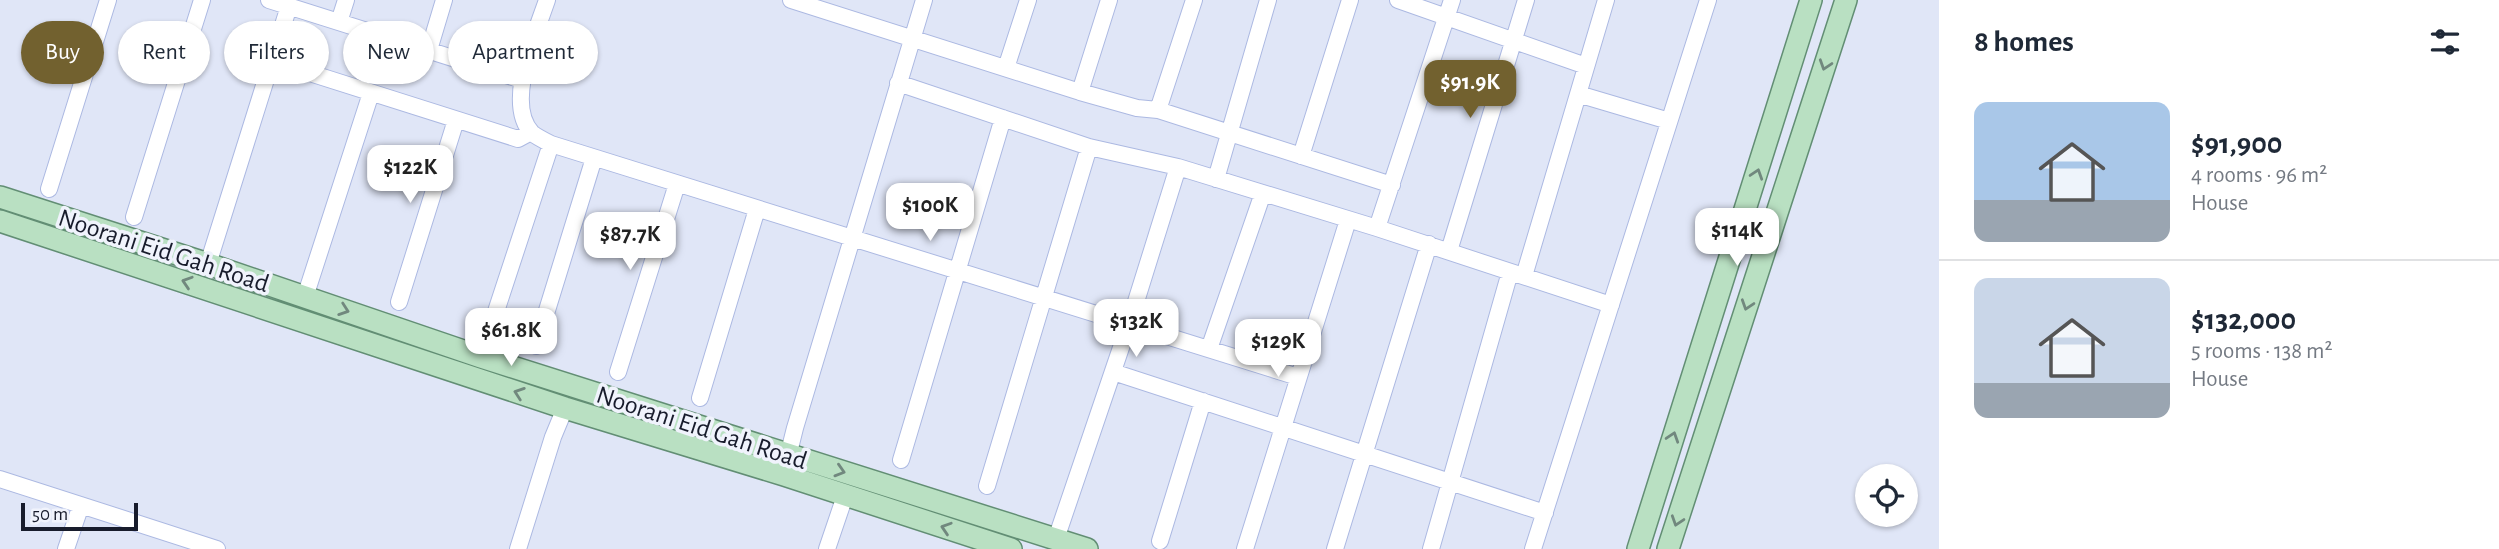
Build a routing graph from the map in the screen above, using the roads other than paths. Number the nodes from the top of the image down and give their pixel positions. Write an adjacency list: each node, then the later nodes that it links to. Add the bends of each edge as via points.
1 (107, 0): 54 (street)
2 (202, 0): 58 (street)
3 (269, 0): 22 (street)
4 (345, 0): 26 (street)
5 (444, 0): 28 (street)
6 (547, 0): 25 (street)
7 (791, 0): 21 (street)
8 (924, 0): 29 (street)
9 (1028, 0): 32 (street)
10 (1109, 0): 37 (street)
11 (1194, 0): 40 (street)
12 (1268, 0): 45 (street)
13 (1350, 0): 48 (street)
14 (1398, 0): 23 (street)
15 (1452, 0): 23 (street)
16 (1526, 0): 30 (street)
17 (1606, 0): 31 (street)
18 (1708, 0): 43 (street)
19 (1811, 0): 105 (main road, one-way to 19)
20 (1846, 0): 106 (main road, one-way to 106)
21 (823, 5): 29 (street)
22 (289, 6): 24 (street); 26 (street)
23 (1446, 17): 30 (street); 53 (street)
24 (284, 21)
25 (540, 21)
26 (339, 22): 27 (street)
27 (343, 23)
28 (434, 33)
29 (913, 37): 32 (street); 34 (street)
30 (1514, 41): 31 (street); 64 (street)
31 (1586, 66): 39 (street)
32 (1006, 68): 37 (street)
33 (329, 79): 38 (street)
34 (898, 83): 41 (street); 62 (street)
35 (265, 84): 65 (street)
36 (522, 84): 44 (street, via 521,112)
37 (1080, 92): 40 (street)
38 (372, 93): 42 (street); 68 (street)
39 (1578, 94): 43 (street); 67 (street)
40 (1158, 110): 45 (street)
41 (1003, 118): 47 (street); 66 (street)
42 (456, 120): 44 (street, via 518,139); 70 (street)
43 (1669, 121): 71 (street)
44 (531, 132): 46 (street)
45 (1230, 132): 48 (street); 51 (street)
46 (551, 145): 49 (street); 75 (street)
47 (1088, 147): 50 (street); 69 (street)
48 (1301, 156): 53 (street)
49 (594, 158): 52 (street); 73 (street)
50 (1178, 167): 51 (street); 72 (street)
51 (1216, 179): 55 (street)
52 (677, 184): 57 (street); 76 (street)
53 (1392, 186): 61 (street)
54 (49, 189)
55 (1262, 193): 59 (street); 74 (street)
56 (0, 197): 65 (main road, Noorani Eid Gah Road)
57 (757, 209): 62 (street); 79 (street)
58 (134, 217)
59 (1348, 220): 61 (street); 78 (street)
60 (0, 221): 81 (main road, Noorani Eid Gah Road, one-way to 60)
61 (1377, 228): 63 (street)
62 (852, 238): 66 (street); 85 (street)
63 (1429, 244): 64 (street); 83 (street)
64 (1449, 251): 67 (street)
65 (208, 264): 68 (main road, Noorani Eid Gah Road)
66 (957, 271): 69 (street); 84 (street)
67 (1517, 274): 71 (street); 87 (street)
68 (305, 297): 75 (main road, Noorani Eid Gah Road, one-way to 75)
69 (1043, 298): 72 (street); 88 (street)
70 (399, 302)
71 (1611, 305): 91 (street)
72 (1129, 324): 74 (street); 77 (street)
73 (536, 346)
74 (1209, 349): 78 (street)
75 (481, 357): 85 (main road, Noorani Eid Gah Road)
76 (618, 372)
77 (1113, 372): 80 (street); 92 (street)
78 (1298, 377): 82 (street)
79 (700, 398)
80 (1203, 401): 82 (street); 93 (street)
81 (565, 408): 85 (main road, Noorani Eid Gah Road); 97 (street)
82 (1282, 427): 83 (street); 101 (street)
83 (1365, 454): 87 (street); 102 (street)
84 (901, 460)
85 (786, 465): 89 (main road, Noorani Eid Gah Road); 92 (main road, Noorani Eid Gah Road, one-way to 92)
86 (0, 479): 90 (street)
87 (1450, 482): 91 (street); 103 (street)
88 (987, 486)
89 (845, 496): 98 (street); 99 (main road, Noorani Eid Gah Road, one-way to 89)
90 (80, 505): 94 (street); 95 (street)
91 (1545, 513): 104 (street)
92 (1056, 539): 100 (main road, Noorani Eid Gah Road)
93 (1160, 541)
94 (181, 543): 96 (street)
95 (66, 549)
96 (217, 549)
97 (518, 549)
98 (827, 549)
99 (1011, 549)
100 (1087, 549)
101 (1245, 549)
102 (1335, 549)
103 (1431, 549)
104 (1533, 549)
105 (1638, 549)
106 (1668, 549)

